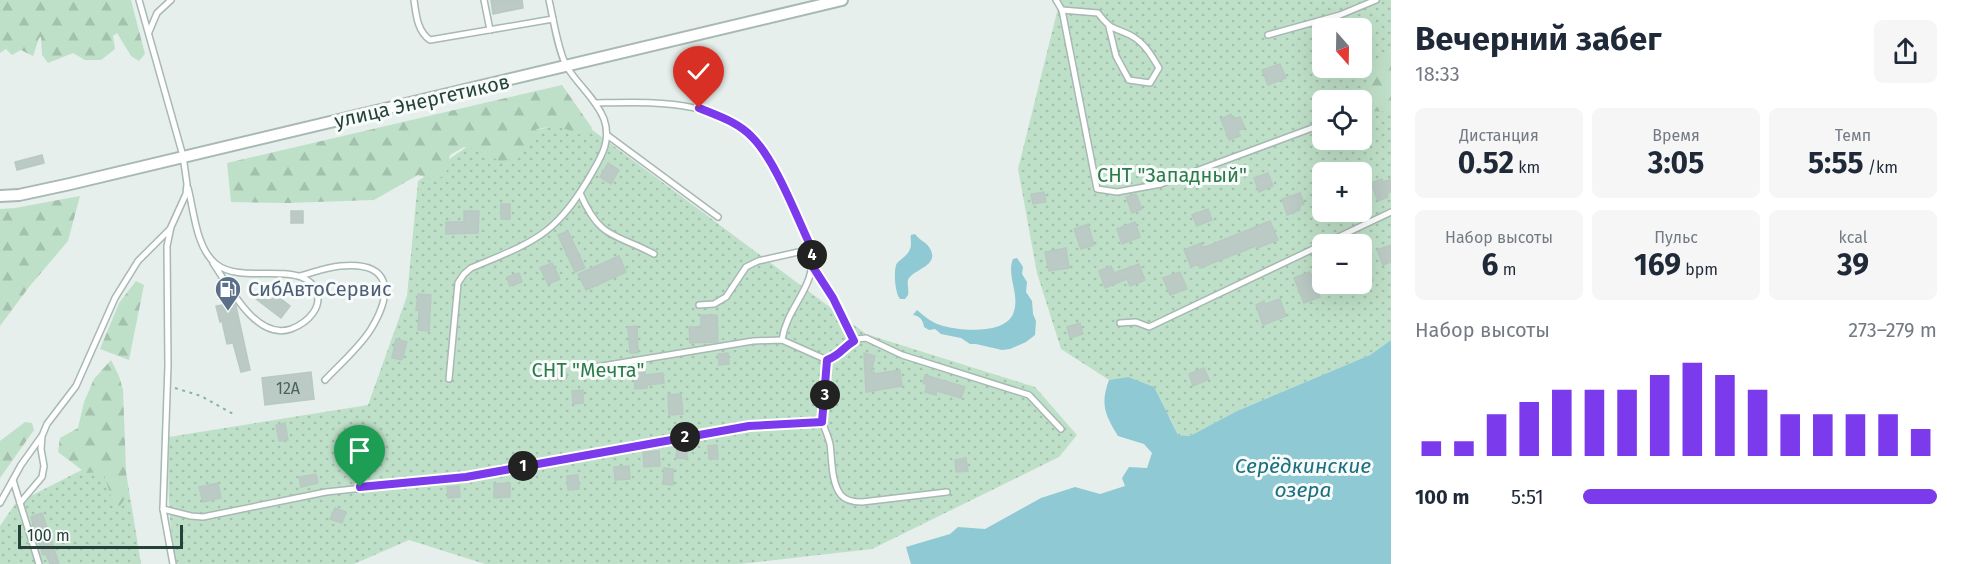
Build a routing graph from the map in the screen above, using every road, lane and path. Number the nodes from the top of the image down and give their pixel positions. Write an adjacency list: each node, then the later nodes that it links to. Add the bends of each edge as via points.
1 (139, 0): 13 (lane)
2 (171, 0): 13 (lane, via 157,13)
3 (414, 0): 12 (lane, via 422,34 430,40)
4 (484, 0): 12 (lane)
5 (549, 0): 10 (lane)
6 (842, 0): 15 (street, улица Энергетиков)
7 (1056, 0): 9 (lane)
8 (1376, 0): 14 (lane, via 1340,15)
9 (1062, 10): 11 (lane, via 1098,14); 17 (lane, via 1097,189 1118,192 1161,184)
10 (553, 19): 12 (lane); 15 (lane)
11 (1109, 27): 11 (lane, via 1132,36 1151,52 1159,69 1150,83 1129,80 1116,56)
12 (490, 30)
13 (148, 33): 19 (lane)
14 (1268, 35)
15 (566, 66): 16 (lane); 19 (street, улица Энергетиков)
16 (595, 103): 18 (lane); 26 (lane, via 699,108 735,124 765,154)
17 (1312, 128)
18 (607, 135): 21 (lane, via 605,149); 24 (lane)
19 (183, 156): 20 (lane); 22 (street, улица Энергетиков, via 70,184)
20 (187, 184): 25 (lane); 28 (lane, via 199,234)
21 (580, 193): 27 (lane, via 595,221 606,232); 37 (lane, via 546,233 464,274 458,284)
22 (0, 196)
23 (1391, 212): 32 (lane, via 1149,327 1136,322)
24 (718, 217)
25 (171, 227): 39 (lane, via 167,246); 43 (lane, via 138,261 76,386)
26 (812, 249): 29 (lane); 31 (lane, via 746,267 726,297 714,304)
27 (654, 254)
28 (213, 263): 30 (lane, via 237,273); 30 (lane, via 245,310 267,328 280,331 303,323 318,305 312,283)
29 (813, 267): 33 (lane, via 784,325); 34 (lane)
30 (300, 276): 38 (lane, via 339,266 366,266 379,272 384,280 385,291 371,328)
31 (699, 305)
32 (1120, 323)
33 (782, 340): 35 (lane); 36 (lane, via 753,340)
34 (854, 341): 35 (lane); 42 (lane, via 866,338 902,355 1018,390 1037,401)
35 (827, 360): 41 (lane)
36 (596, 367)
37 (449, 379)
38 (325, 380)
39 (167, 386): 40 (path, via 201,396); 48 (lane)
40 (236, 415)
41 (822, 422): 45 (lane, via 837,487 851,501); 48 (lane, via 749,426 466,477 326,492 203,517)
42 (1061, 429)
43 (42, 436): 44 (lane); 47 (lane, via 42,477)
44 (13, 480): 46 (lane); 47 (lane)
45 (947, 492)
46 (0, 503)
47 (20, 503): 49 (lane)
48 (163, 509): 50 (lane)
49 (39, 564)
50 (173, 564)

